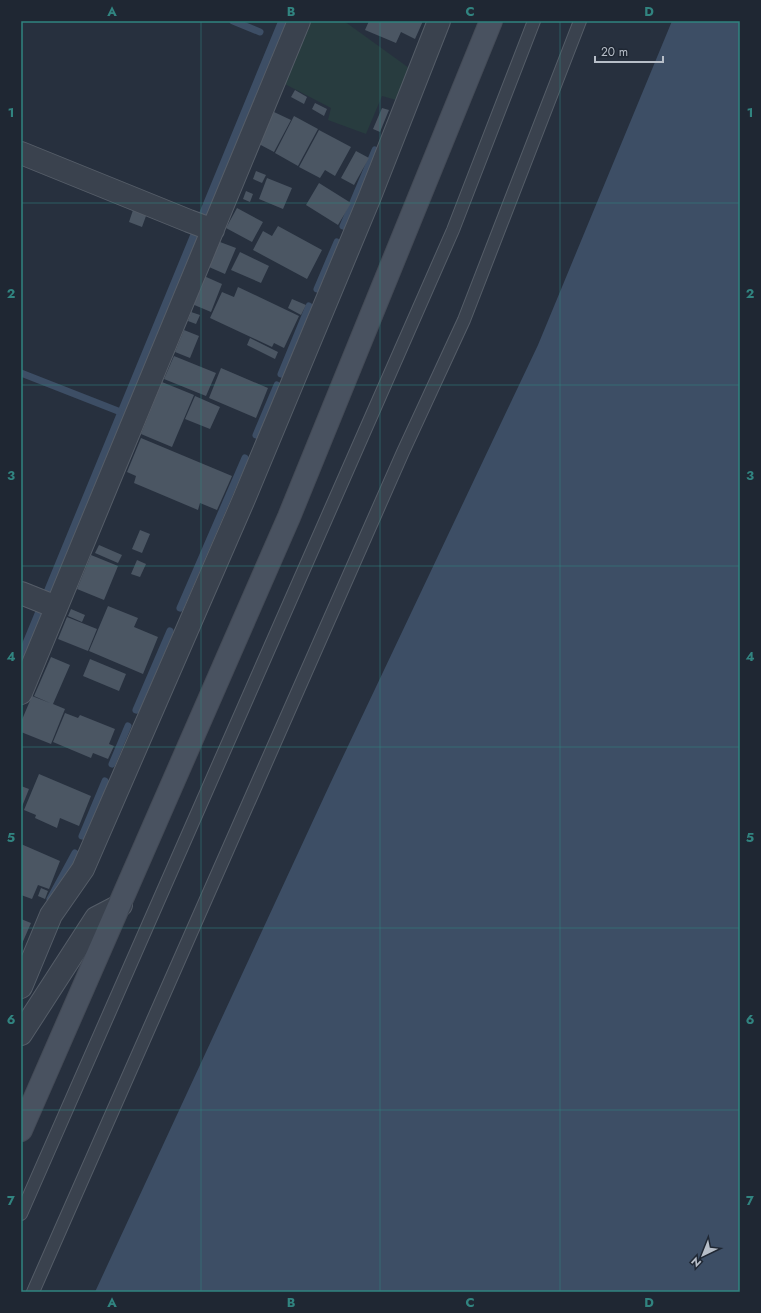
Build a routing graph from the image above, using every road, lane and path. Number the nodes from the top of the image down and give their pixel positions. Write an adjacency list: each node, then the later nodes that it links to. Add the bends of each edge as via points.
1 (299, 21): 7 (street)
2 (440, 21): 11 (street, via 244,499 83,869 51,915)
3 (491, 21): 10 (street, via 289,518)
4 (534, 21): 14 (lane, via 452,230)
5 (580, 21): 15 (lane, via 464,320 402,452)
6 (21, 153): 7 (street)
7 (202, 226): 8 (street)
8 (42, 601): 9 (street)
9 (21, 693)
10 (121, 905): 12 (street, via 96,918); 13 (street)
11 (21, 986)
12 (21, 1034)
13 (21, 1130)
14 (21, 1214)
15 (33, 1292)

